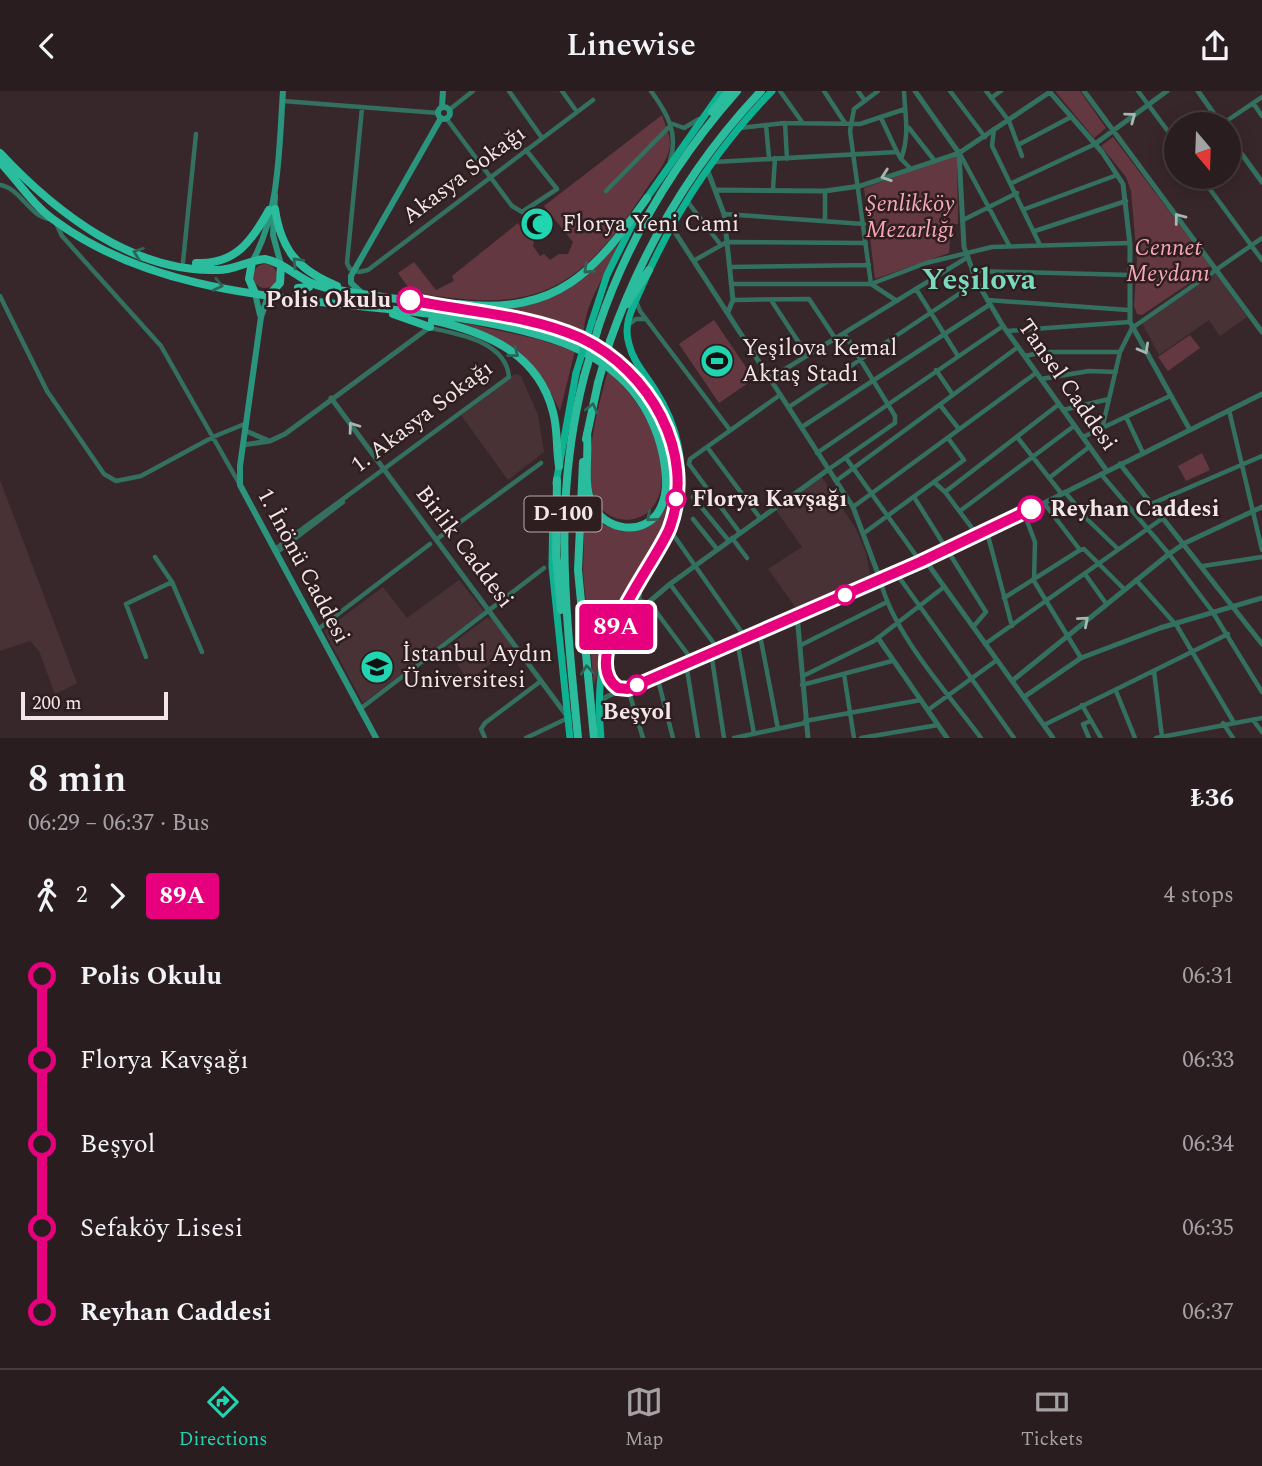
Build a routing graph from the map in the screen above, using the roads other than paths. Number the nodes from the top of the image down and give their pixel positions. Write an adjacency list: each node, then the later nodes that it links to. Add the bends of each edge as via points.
1 (283, 91): 29 (main road)
2 (443, 91): 38 (main road)
3 (473, 91): 38 (street)
4 (509, 91): 57 (street)
5 (562, 91): 35 (street)
6 (651, 91): 48 (street)
7 (722, 91): 40 (main road)
8 (729, 91): 56 (highway)
9 (737, 91): 56 (highway, D-100)
10 (761, 91): 145 (highway, D-100, via 680,195 649,248)
11 (772, 91): 51 (main road)
12 (780, 91): 46 (street)
13 (824, 91): 47 (street)
14 (858, 91): 30 (street)
15 (878, 91): 30 (street)
16 (904, 91): 34 (street)
17 (915, 91): 64 (street)
18 (950, 91): 58 (street)
19 (986, 91): 27 (street)
20 (1001, 91): 27 (street)
21 (1084, 91): 54 (street)
22 (1138, 91): 32 (street)
23 (1167, 91): 32 (street)
24 (1198, 91): 36 (street)
25 (1049, 92): 41 (street); 43 (street)
26 (1262, 97): 31 (street)
27 (991, 98): 43 (street)
28 (593, 100): 35 (street, Akasya Sokağı)
29 (282, 101): 33 (street); 91 (main road)
30 (865, 101): 44 (street, via 854,109)
31 (1253, 103): 37 (street); 39 (street)
32 (1149, 104): 50 (street); 54 (street, one-way to 32)
33 (362, 108): 38 (street); 118 (street, via 347,263)
34 (905, 109): 42 (street); 52 (street)
35 (577, 112): 57 (street, Akasya Sokağı)
36 (1213, 112)
37 (1240, 112)
38 (443, 113): 77 (street); 118 (main road)
39 (1262, 116)
40 (701, 117): 48 (street, via 690,127); 73 (main road)
41 (1070, 117): 59 (street); 60 (street)
42 (881, 118): 44 (street); 62 (street)
43 (1009, 121): 53 (street); 60 (street)
44 (854, 122): 47 (street); 66 (street, via 850,131)
45 (785, 123): 46 (street); 49 (street); 69 (street)
46 (802, 123): 47 (street)
47 (845, 123)
48 (672, 124): 73 (street); 85 (street)
49 (766, 125): 51 (street); 68 (street)
50 (1164, 125)
51 (739, 128): 74 (main road)
52 (909, 128): 70 (street); 71 (street)
53 (994, 129): 58 (street); 79 (street, via 992,146)
54 (1113, 130): 59 (street); 120 (street, one-way to 54)
55 (195, 134): 113 (street)
56 (700, 136): 148 (highway, D-100, via 643,220)
57 (542, 138): 61 (street, Akasya Sokağı)
58 (986, 138): 64 (street)
59 (1095, 144): 76 (street); 79 (street)
60 (1018, 145): 67 (street)
61 (526, 150): 77 (street, Akasya Sokağı); 77 (street, via 557,190 519,212)
62 (897, 152): 66 (street); 70 (street)
63 (0, 153): 112 (highway, one-way to 63, via 87,228)
64 (959, 153): 71 (street); 92 (street); 96 (street, Tansel Caddesi)
65 (1241, 153): 78 (street)
66 (853, 156): 69 (street); 81 (street)
67 (1022, 156)
68 (772, 158): 69 (street); 74 (street); 82 (street)
69 (787, 159)
70 (901, 159): 75 (street)
71 (934, 160): 75 (street)
72 (0, 162): 95 (highway)
73 (670, 162): 88 (main road)
74 (710, 165): 84 (street); 89 (main road)
75 (911, 168): 81 (street, one-way to 81)
76 (1118, 175): 90 (street); 93 (street)
77 (491, 176): 118 (street, Akasya Sokağı, via 368,269)
78 (1262, 182)
79 (1012, 183): 87 (street)
80 (0, 185): 95 (street, via 9,187 42,218)
81 (860, 185): 86 (street); 98 (street)
82 (774, 189): 84 (street); 86 (street)
83 (1210, 189): 108 (street)
84 (717, 190): 94 (street)
85 (606, 191)
86 (825, 191): 97 (street)
87 (1017, 193): 92 (street); 93 (street)
88 (647, 198): 135 (highway, one-way to 135, via 601,257 559,290 505,306); 148 (main road, via 607,275)
89 (687, 201): 99 (main road); 106 (street)
90 (1127, 201): 100 (street); 105 (street)
91 (272, 209): 113 (highway, via 236,255 212,263); 114 (main road); 115 (main road); 128 (highway, one-way to 91, via 314,276 292,258)
92 (989, 209): 96 (street); 107 (street)
93 (1024, 209): 100 (street)
94 (724, 214): 97 (street); 102 (street)
95 (54, 220): 129 (highway, one-way to 129, via 142,267); 192 (street, via 62,236 161,346)
96 (963, 220): 109 (street, Tansel Caddesi)
97 (825, 221): 98 (street)
98 (864, 223): 103 (street)
99 (671, 226): 110 (street); 119 (main road)
100 (1035, 231): 104 (street)
101 (1262, 239): 108 (street)
102 (727, 242): 103 (street); 106 (street); 117 (street)
103 (866, 243): 116 (street)
104 (1039, 243): 105 (street); 107 (street)
105 (1130, 243): 122 (street)
106 (720, 244): 110 (street)
107 (1009, 244): 109 (street)
108 (1251, 246): 111 (street); 120 (street)
109 (967, 255): 121 (street, Tansel Caddesi); 124 (street); 127 (street)
110 (695, 260): 143 (street)
111 (1262, 260)
112 (164, 262): 113 (highway); 114 (highway, via 218,270)
113 (183, 262)
114 (252, 262): 115 (highway, via 265,259); 129 (highway, via 249,279)
115 (281, 265): 126 (highway, via 299,279); 132 (highway, via 280,283)
116 (869, 265): 117 (street); 124 (street)
117 (730, 267): 125 (street)
118 (354, 270): 130 (main road, via 351,283)
119 (649, 270): 133 (main road); 145 (highway)
120 (1216, 270): 150 (street); 154 (street)
121 (972, 271): 122 (street); 123 (street, Tansel Caddesi)
122 (1131, 275): 141 (street)
123 (977, 282): 139 (street, Tansel Caddesi); 144 (street)
124 (871, 283): 125 (street); 138 (street)
125 (731, 284): 136 (street)
126 (323, 287): 128 (highway); 134 (highway, via 300,286)
127 (916, 289): 138 (street); 144 (street)
128 (349, 291): 130 (highway)
129 (255, 293): 132 (highway); 146 (main road)
130 (363, 294): 135 (highway)
131 (0, 296): 192 (street, via 47,391 108,479 141,475)
132 (268, 296): 134 (highway); 146 (main road)
133 (637, 297): 147 (street); 151 (main road)
134 (301, 300): 140 (highway)
135 (410, 300): 230 (highway, via 537,324 582,339 615,358 649,393 663,420 677,476)
136 (733, 300): 137 (street); 143 (street)
137 (771, 300): 157 (street, via 809,299); 161 (street)
138 (897, 301): 155 (street)
139 (988, 303): 141 (street); 153 (street, Tansel Caddesi); 156 (street)
140 (384, 309): 142 (highway); 149 (highway)
141 (1128, 310): 150 (street)
142 (405, 312): 191 (highway, one-way to 191, via 538,335 578,348 613,369 641,400 661,446 666,489 662,506 650,520 621,528 596,511 587,488); 208 (highway, one-way to 208, via 489,337 527,363 550,403)
143 (728, 312): 169 (street)
144 (930, 312): 156 (street); 164 (street)
145 (619, 315): 191 (highway, D-100, one-way to 145, bridge)
146 (261, 317): 185 (main road, 1. İnönü Caddesi)
147 (646, 319): 151 (street); 189 (street)
148 (596, 323): 168 (highway, D-100, bridge)
149 (416, 324): 152 (highway); 158 (street)
150 (1131, 325): 153 (street); 160 (street); 175 (street, one-way to 175)
151 (626, 326): 230 (main road, via 629,347 665,408 680,451 681,485)
152 (429, 327): 158 (street); 210 (street, 1. Akasya Sokağı, via 487,345 509,377)
153 (1005, 328): 159 (street, Tansel Caddesi); 162 (street)
154 (1262, 332)
155 (844, 333): 157 (street); 164 (street)
156 (944, 335): 162 (street); 171 (street)
157 (835, 338): 161 (street)
158 (411, 339): 176 (street)
159 (1018, 347): 163 (street, Tansel Caddesi); 174 (street)
160 (1121, 352): 163 (street); 167 (street)
161 (807, 355): 169 (street)
162 (958, 355): 165 (street)
163 (1025, 356): 166 (street, Tansel Caddesi)
164 (859, 358): 171 (street); 179 (street)
165 (936, 370): 174 (street); 180 (street)
166 (1036, 373): 170 (street, Tansel Caddesi); 187 (street)
167 (1116, 373): 170 (street, via 1089,371); 177 (street)
168 (580, 375): 208 (main road); 301 (highway, D-100, via 564,496 563,568)
169 (768, 379): 173 (street)
170 (1041, 379): 181 (street, Tansel Caddesi)
171 (873, 380): 180 (street); 186 (street)
172 (1262, 394): 182 (street)
173 (780, 395): 179 (street); 189 (street)
174 (953, 395): 178 (street)
175 (1170, 396): 183 (street); 190 (street)
176 (331, 397): 196 (street); 210 (street, Birlik Caddesi, one-way to 176)
177 (1109, 400): 181 (street); 188 (street)
178 (940, 404): 187 (street); 209 (street)
179 (789, 407): 186 (street)
180 (887, 407): 200 (street); 203 (street, via 895,423)
181 (1060, 407): 184 (street, Tansel Caddesi); 194 (street)
182 (1229, 410): 190 (street); 205 (street)
183 (1127, 419): 188 (street); 201 (street)
184 (1074, 426): 195 (street, Tansel Caddesi); 204 (street)
185 (247, 427): 192 (street); 196 (street); 197 (main road, 1. İnönü Caddesi)
186 (802, 427): 200 (street)
187 (959, 429): 193 (street)
188 (1102, 429): 195 (street)
189 (730, 430): 198 (street)
190 (1190, 430): 201 (street)
191 (587, 434): 345 (highway, D-100, one-way to 191, via 578,570)
192 (213, 437): 217 (street)
193 (948, 437): 216 (street, via 964,460); 218 (street)
194 (1017, 437): 204 (street); 219 (street)
195 (1082, 438): 199 (street, Tansel Caddesi)
196 (270, 441): 197 (street)
197 (243, 445): 217 (main road, 1. İnönü Caddesi)
198 (706, 447): 232 (street); 238 (street, via 689,464)
199 (1089, 447): 212 (street, Tansel Caddesi); 213 (street)
200 (817, 453): 211 (street)
201 (1143, 453): 207 (street)
202 (1262, 456): 205 (street)
203 (846, 458): 209 (street); 211 (street)
204 (1033, 458): 213 (street); 228 (street)
205 (1241, 462): 224 (street); 227 (street)
206 (541, 463): 241 (street)
207 (1120, 464): 212 (street); 224 (street)
208 (559, 466): 214 (main road)
209 (853, 468): 215 (street); 218 (street)
210 (384, 469): 241 (street, Birlik Caddesi); 250 (street, 1. Akasya Sokağı)
211 (829, 470): 215 (street); 232 (street)
212 (1104, 472): 220 (street); 235 (street)
213 (1049, 478): 220 (street)
214 (557, 480): 301 (highway, via 558,583); 326 (main road, via 550,545)
215 (836, 481): 225 (street)
216 (934, 482): 219 (street); 222 (street)
217 (240, 485): 250 (main road, 1. İnönü Caddesi)
218 (871, 492): 225 (street); 231 (street)
219 (946, 492): 228 (street)
220 (1063, 492): 223 (street); 247 (street)
221 (693, 497): 242 (street)
222 (914, 497): 231 (street); 246 (street)
223 (1044, 503): 229 (street); 249 (street)
224 (1151, 504): 233 (street)
225 (853, 507): 239 (street)
226 (1262, 507): 227 (street)
227 (1253, 509): 243 (street); 248 (street)
228 (960, 511): 240 (street)
229 (1024, 513): 237 (street); 265 (street, via 1035,542)
230 (674, 516): 236 (main road)
231 (889, 516): 239 (street); 255 (street)
232 (760, 518): 238 (street)
233 (1163, 518): 235 (street); 243 (street)
234 (693, 519): 245 (street)
235 (1147, 527): 247 (street); 251 (street)
236 (670, 529): 257 (street); 262 (main road)
237 (987, 531): 240 (street); 270 (street)
238 (740, 533): 242 (street)
239 (864, 533): 263 (street)
240 (978, 536): 246 (street)
241 (436, 539): 278 (street, Birlik Caddesi)
242 (731, 539): 245 (street); 254 (street)
243 (1185, 543): 251 (street); 258 (street)
244 (430, 544): 285 (street)
245 (717, 549): 257 (street)
246 (948, 549): 255 (street); 284 (street, via 986,612)
247 (1118, 549): 256 (street)
248 (1262, 549)
249 (1080, 550): 256 (street); 265 (street)
250 (275, 552): 285 (main road, 1. İnönü Caddesi)
251 (1169, 554): 264 (street); 279 (street)
252 (155, 557): 266 (street)
253 (1262, 557): 258 (street)
254 (747, 558)
255 (923, 561): 260 (street); 268 (street)
256 (1099, 564): 261 (street); 269 (street)
257 (695, 566): 267 (street); 290 (street)
258 (1203, 566): 276 (street)
259 (544, 568): 278 (street)
260 (896, 573): 263 (street); 277 (street)
261 (1085, 574): 273 (street); 275 (street)
262 (642, 576): 274 (street, via 638,595 641,603); 287 (main road)
263 (880, 579): 272 (street); 280 (street)
264 (1135, 579): 269 (street); 283 (street)
265 (1034, 581): 270 (street); 273 (street)
266 (172, 582): 299 (street); 302 (street, via 126,604)
267 (670, 584): 274 (street); 297 (street)
268 (944, 587): 277 (street); 284 (street)
269 (1124, 589): 275 (street)
270 (1004, 598): 282 (street)
271 (1262, 598): 276 (street)
272 (887, 602): 281 (street); 296 (street)
273 (1046, 602): 282 (street); 289 (street)
274 (648, 603): 287 (street); 306 (street)
275 (1105, 603): 289 (street, one-way to 275)
276 (1233, 604): 279 (street); 294 (street)
277 (920, 605): 281 (street); 311 (street)
278 (489, 610): 312 (street, Birlik Caddesi); 323 (street)
279 (1212, 611): 283 (street); 288 (street)
280 (797, 614): 286 (street); 296 (street)
281 (897, 622): 291 (street); 318 (street)
282 (1012, 626): 295 (street)
283 (1177, 626): 298 (street); 303 (street)
284 (973, 627): 295 (street)
285 (317, 630): 323 (main road, 1. İnönü Caddesi)
286 (760, 630): 290 (street); 335 (street)
287 (615, 631): 293 (main road)
288 (1228, 634): 298 (street); 316 (street)
289 (1068, 635): 303 (street); 313 (street)
290 (745, 636): 292 (street)
291 (878, 638): 305 (street); 310 (street)
292 (737, 640): 297 (street); 338 (street)
293 (611, 641): 315 (street, via 608,678 618,688); 322 (main road, via 600,670)
294 (1262, 643)
295 (985, 644): 304 (street)
296 (801, 645): 310 (street)
297 (718, 649): 300 (street)
298 (1193, 650): 307 (street); 330 (street)
299 (202, 652)
300 (711, 652): 306 (street); 350 (street)
301 (570, 653): 344 (highway, D-100)
302 (146, 657)
303 (1081, 658): 319 (street)
304 (997, 660): 311 (street); 313 (street)
305 (892, 661): 308 (street); 320 (street)
306 (689, 662): 309 (street); 349 (street)
307 (1154, 671): 317 (street); 339 (street)
308 (844, 674): 314 (street); 325 (street)
309 (657, 676): 315 (street); 348 (street)
310 (803, 676): 314 (street)
311 (973, 678): 318 (street); 357 (street)
312 (541, 681): 326 (street, Birlik Caddesi); 341 (street, via 485,723 481,729)
313 (1012, 681): 319 (street)
314 (802, 685): 331 (street)
315 (628, 689): 322 (street); 347 (street)
316 (1261, 689)
317 (1116, 691): 321 (street); 361 (street)
318 (949, 695): 324 (street); 356 (street)
319 (1024, 697): 334 (street)
320 (921, 700): 324 (street); 325 (street)
321 (1082, 705): 329 (street); 334 (street)
322 (598, 706): 346 (main road)
323 (360, 709): 340 (main road, 1. İnönü Caddesi)
324 (928, 710): 333 (street)
325 (850, 715): 331 (street); 353 (street)
326 (568, 718): 342 (street); 343 (main road)
327 (1262, 718): 328 (street)
328 (1252, 719): 330 (street); 337 (street)
329 (1091, 721): 359 (street, via 1083,725); 360 (street)
330 (1233, 721): 332 (street)
331 (805, 722): 335 (street); 352 (street)
332 (1223, 723): 336 (street); 363 (street)
333 (939, 725): 354 (street); 355 (street)
334 (1044, 725): 358 (street)
335 (778, 729): 338 (street)
336 (1192, 730): 339 (street); 362 (street)
337 (1262, 732)
338 (754, 734): 351 (street)
339 (1160, 737)
340 (376, 738)
341 (485, 738)
342 (526, 738)
343 (570, 738)
344 (578, 738)
345 (594, 738)
346 (603, 738)
347 (643, 738)
348 (674, 738)
349 (698, 738)
350 (724, 738)
351 (734, 738)
352 (808, 738)
353 (854, 738)
354 (861, 738)
355 (947, 738)
356 (981, 738)
357 (1014, 738)
358 (1053, 738)
359 (1089, 738)
360 (1101, 738)
361 (1135, 738)
362 (1198, 738)
363 (1233, 738)

